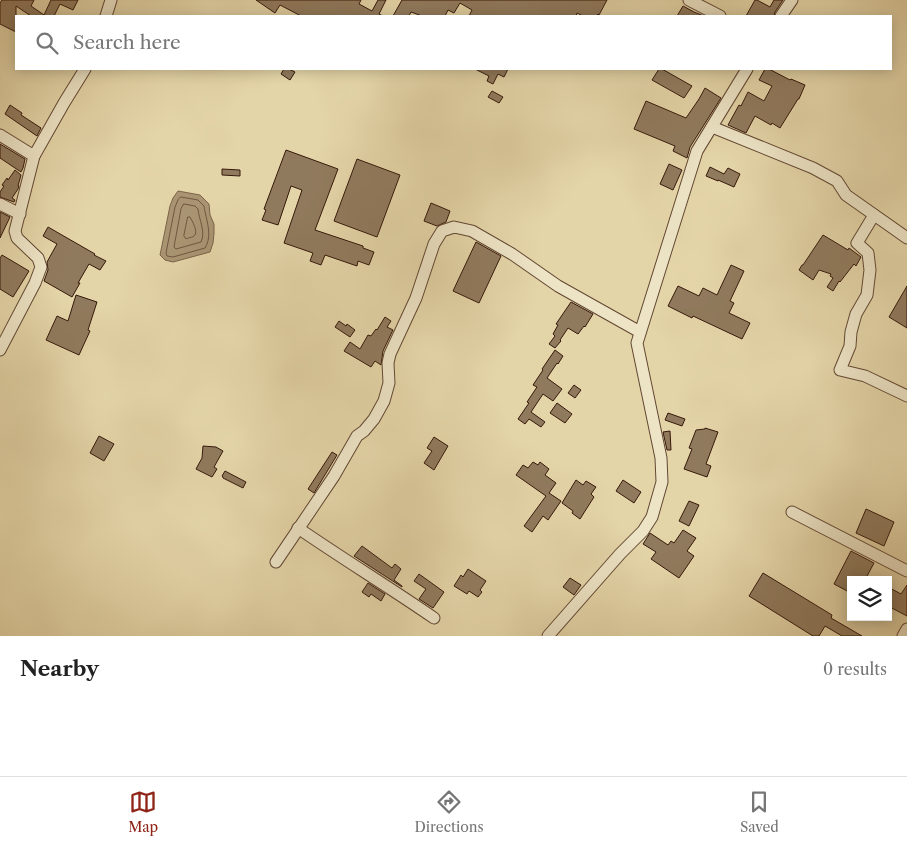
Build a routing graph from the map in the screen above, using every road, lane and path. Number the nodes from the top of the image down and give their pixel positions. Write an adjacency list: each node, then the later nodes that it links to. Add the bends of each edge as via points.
1 (111, 0): 4 (street)
2 (689, 0): 5 (street)
3 (792, 0): 6 (street)
4 (106, 15)
5 (718, 15)
6 (781, 15)
7 (84, 70): 11 (street)
8 (745, 70): 9 (street)
9 (712, 127): 14 (street, via 821,172 837,181 846,195); 16 (street, via 697,151)
10 (0, 135): 11 (street)
11 (34, 156): 13 (street)
12 (0, 204): 13 (street)
13 (20, 214): 17 (street, via 14,231 38,258 41,267 36,283)
14 (874, 215): 15 (street); 18 (street, via 857,243 868,253 867,295 856,314 850,346 840,370 865,376)
15 (907, 238)
16 (640, 332): 20 (street, via 558,286 472,231 454,227 442,231 390,354 384,401 374,420 357,436); 25 (street, via 637,343 661,458 662,482 652,517 644,531)
17 (0, 350)
18 (907, 396)
19 (792, 512): 22 (street)
20 (298, 528): 21 (street); 23 (street)
21 (276, 562)
22 (907, 571)
23 (434, 618)
24 (907, 629): 26 (street)
25 (548, 636)
26 (903, 636)

